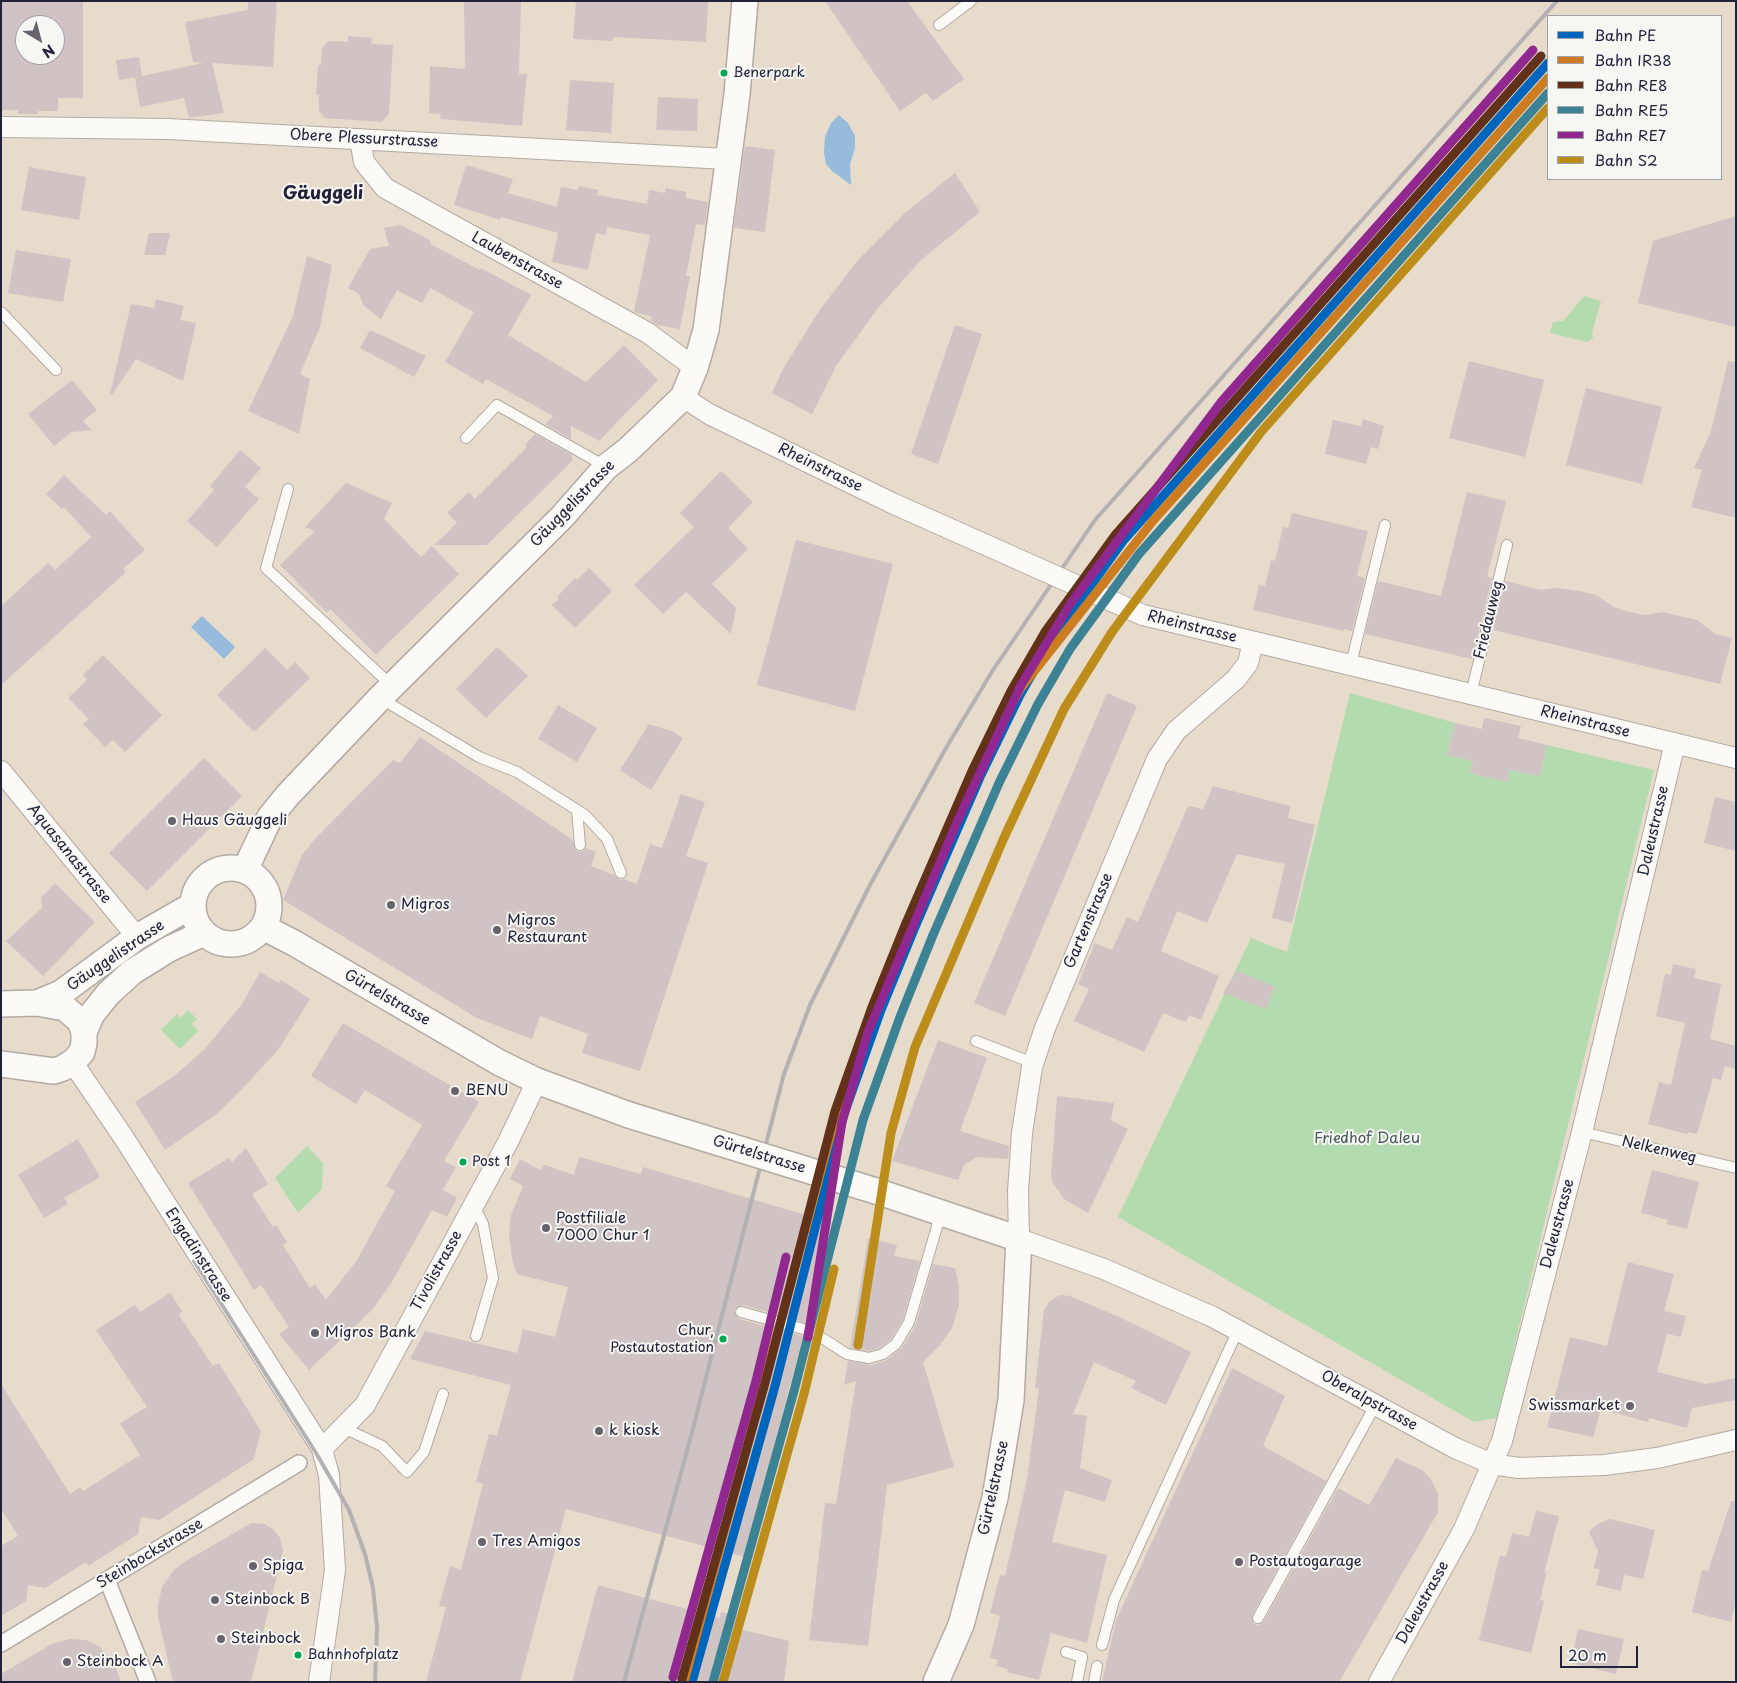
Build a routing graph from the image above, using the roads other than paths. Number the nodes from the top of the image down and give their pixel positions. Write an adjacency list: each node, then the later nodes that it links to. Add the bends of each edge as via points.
1 (745, 1): 6 (street, Gäuggelistrasse, via 737,94)
2 (971, 1): 3 (lane)
3 (939, 25)
4 (1, 127): 5 (street, Obere Plessurstrasse, via 168,129)
5 (360, 139): 6 (street, Obere Plessurstrasse); 8 (street, Laubenstrasse, via 364,162 385,188 648,333)
6 (727, 159): 8 (street, Gäuggelistrasse, via 706,330)
7 (1, 312): 9 (lane)
8 (695, 368): 10 (street, Gäuggelistrasse)
9 (56, 370)
10 (683, 397): 12 (street, Gäuggelistrasse); 16 (street, Rheinstrasse, bridge, via 709,414 892,503 1143,615)
11 (466, 438): 12 (lane, via 497,405)
12 (606, 467): 18 (street, Gäuggelistrasse, via 562,517)
13 (288, 489): 18 (lane, via 266,568)
14 (1385, 525): 17 (lane)
15 (1507, 545): 19 (lane, Friedauweg)
16 (1253, 642): 17 (street, Rheinstrasse); 36 (street, Gartenstrasse, via 1248,663 1236,679 1176,731 1157,759 1055,1001)
17 (1351, 664): 19 (street, Rheinstrasse)
18 (386, 692): 23 (lane, via 479,757 518,772); 25 (street, Gäuggelistrasse, via 281,803 257,841)
19 (1471, 694): 20 (street, Rheinstrasse)
20 (1675, 744): 21 (street, Rheinstrasse); 39 (street, Daleustrasse)
21 (1736, 758)
22 (1, 771): 30 (street, Aquasanastrasse)
23 (577, 810): 24 (lane); 26 (lane, via 594,822 607,839)
24 (580, 844)
25 (245, 870): 27 (street, via 216,871 196,891); 28 (street, via 265,888 269,915)
26 (621, 873)
27 (193, 905): 29 (street, via 194,915); 30 (street, Gäuggelistrasse)
28 (263, 927): 29 (street, via 254,937 241,943 221,942); 38 (street, Gürtelstrasse)
29 (204, 933): 33 (street, Gäuggelistrasse, via 169,949 132,972 92,1014)
30 (137, 937): 32 (street, Gäuggelistrasse, via 61,993)
31 (2, 1002): 32 (street)
32 (37, 1003): 33 (street, via 69,1011 80,1021)
33 (84, 1032): 35 (street, Gäuggelistrasse, via 82,1052)
34 (976, 1041): 36 (lane)
35 (73, 1063): 37 (street, via 54,1071); 51 (street, Engadinstrasse)
36 (1033, 1063): 43 (street, Gartenstrasse, via 1022,1133)
37 (1, 1064)
38 (537, 1081): 41 (street, Tivolistrasse); 42 (street, Gürtelstrasse, bridge, via 629,1115)
39 (1582, 1132): 40 (lane, Nelkenweg); 53 (street, Daleustrasse, via 1502,1441)
40 (1736, 1168)
41 (474, 1206): 46 (lane, via 483,1224 493,1278); 49 (street, Tivolistrasse, via 365,1405)
42 (941, 1212): 43 (street, Gürtelstrasse); 44 (lane, via 909,1322 896,1344 883,1354 869,1358 847,1354 811,1331)
43 (1019, 1239): 45 (street, Oberalpstrasse, via 1104,1269); 62 (street, Gürtelstrasse, via 1011,1400 995,1498 962,1625)
44 (741, 1312)
45 (1238, 1330): 48 (street, Oberalpstrasse); 57 (lane, via 1114,1600)
46 (476, 1336)
47 (443, 1394): 49 (lane, via 424,1452 407,1472 382,1446)
48 (1376, 1404): 53 (street, Oberalpstrasse, via 1455,1448); 55 (lane)
49 (344, 1428): 51 (street, Tivolistrasse)
50 (1736, 1440): 53 (street, Oberalpstrasse, via 1657,1458 1604,1464 1519,1468)
51 (322, 1449): 61 (street, via 329,1475 335,1570)
52 (299, 1463): 54 (street, Steinbockstrasse)
53 (1492, 1464): 65 (street, Daleustrasse, via 1464,1529)
54 (107, 1580): 56 (street, Steinbockstrasse); 60 (street)
55 (1258, 1618)
56 (1, 1644)
57 (1102, 1645)
58 (1066, 1652): 63 (lane, via 1082,1657)
59 (1097, 1666): 64 (lane)
60 (148, 1682)
61 (319, 1682)
62 (936, 1682)
63 (1076, 1682)
64 (1094, 1682)
65 (1379, 1682)

